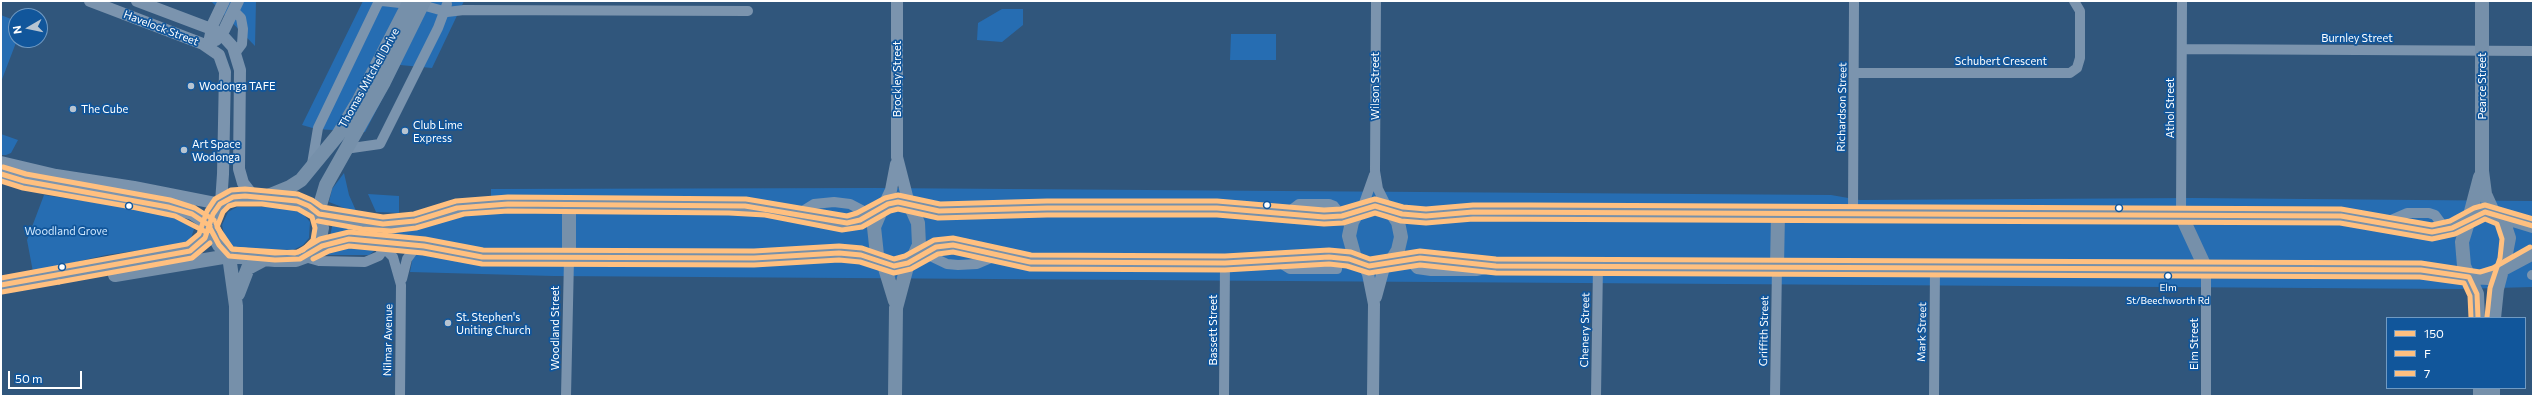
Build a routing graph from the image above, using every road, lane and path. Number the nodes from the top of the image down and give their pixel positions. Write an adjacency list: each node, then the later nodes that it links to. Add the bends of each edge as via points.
1 (90, 1): 16 (street, Havelock Street)
2 (137, 1): 15 (street, Havelock Street)
3 (224, 1): 15 (street)
4 (381, 1): 11 (street); 27 (street, Thomas Mitchell Drive, via 318,128 315,153)
5 (897, 1): 24 (street, Brockley Street)
6 (1376, 1): 28 (street, Wilson Street)
7 (1854, 1): 21 (street, Richardson Street)
8 (2074, 1): 21 (street, Schubert Crescent, via 2080,12 2080,58 2077,68 2070,73)
9 (2182, 1): 17 (street, Athol Street)
10 (2482, 1): 18 (main road, Pearce Street)
11 (416, 3): 13 (street); 22 (main road, Thomas Mitchell Drive, via 384,82); 27 (main road, Thomas Mitchell Drive, via 345,125)
12 (236, 6): 15 (street); 20 (street, via 243,29 242,44)
13 (444, 6): 14 (street, via 464,10); 22 (street, via 380,144)
14 (748, 11)
15 (216, 32): 16 (street); 20 (street, Havelock Street)
16 (209, 47): 26 (street, via 221,59 225,72)
17 (2182, 49): 18 (street, Burnley Street); 42 (street, Athol Street)
18 (2482, 51): 19 (street, Burnley Street); 29 (main road, Pearce Street)
19 (2533, 51)
20 (236, 52): 23 (street, Havelock Street, via 240,75)
21 (1855, 73): 39 (street, Richardson Street)
22 (345, 149): 38 (main road, Thomas Mitchell Drive, via 326,185)
23 (239, 151): 26 (street); 31 (street, Havelock Street, via 241,176)
24 (897, 157): 34 (street, Brockley Street); 35 (street, Brockley Street, via 891,190)
25 (1, 162): 30 (street)
26 (224, 167): 32 (street)
27 (309, 171): 31 (main road, Thomas Mitchell Drive, via 290,187)
28 (1375, 171): 36 (street, Wilson Street, via 1370,193); 37 (street, Wilson Street, via 1378,189)
29 (2482, 171): 43 (main road, Pearce Street, via 2486,198); 44 (main road, Pearce Street)
30 (8, 173): 32 (street); 47 (street, via 168,206 192,214)
31 (257, 196): 32 (main road, via 233,197); 38 (main road, via 300,202)
32 (220, 204): 47 (main road, via 213,214)
33 (569, 204): 38 (main road, via 463,207 415,221 391,224 363,222); 40 (main road, via 745,206); 55 (main road)
34 (910, 204): 35 (main road, via 894,202); 36 (main road, via 939,211 1217,208 1324,217 1342,216); 56 (main road, via 918,223 919,235)
35 (879, 210): 40 (main road, via 856,221 842,223); 40 (street, via 834,202 814,204); 58 (main road, via 874,231 875,247)
36 (1361, 210): 37 (main road, via 1375,206); 61 (main road, via 1352,222 1349,236 1353,254)
37 (1389, 210): 41 (main road, via 1430,216 1481,212); 60 (main road, via 1398,222 1401,237 1396,253)
38 (318, 213): 52 (main road, via 322,234 319,243)
39 (1853, 213): 41 (main road); 42 (main road)
40 (798, 214)
41 (1778, 214): 63 (main road)
42 (2181, 215): 45 (main road, via 2341,216); 65 (main road)
43 (2496, 215): 44 (main road, via 2482,213); 46 (main road); 66 (main road, via 2505,223 2509,233 2509,248)
44 (2469, 219): 48 (main road); 67 (main road, via 2461,248 2462,261)
45 (2384, 223): 48 (main road, via 2422,232); 48 (street, via 2407,213 2429,213 2435,215)
46 (2533, 226)
47 (210, 227): 54 (main road, via 216,241); 68 (main road, via 203,242 187,252)
48 (2446, 230)
49 (383, 243): 50 (main road); 52 (main road, via 344,240 322,246); 52 (street, via 376,258 362,262 319,261); 69 (street, Nilmar Avenue, via 396,264)
50 (417, 245): 55 (main road, via 482,257); 69 (street, Nilmar Avenue, via 406,262)
51 (2533, 253): 66 (main road)
52 (308, 255): 57 (main road, via 292,260)
53 (998, 255): 56 (street, via 977,264 958,265); 56 (main road, via 953,245 936,247); 59 (main road, via 1030,262)
54 (229, 256): 57 (main road); 70 (main road); 72 (main road)
55 (569, 259): 58 (main road, via 754,258 839,253 861,255); 78 (street, Woodland Street)
56 (914, 259): 58 (main road, via 897,266); 73 (main road)
57 (263, 260): 72 (main road, via 253,264 246,271)
58 (882, 263): 73 (main road, via 891,280)
59 (1225, 263): 61 (main road, via 1339,258); 80 (street, Bassett Street)
60 (1386, 263): 61 (main road); 62 (main road, via 1427,258 1496,266); 71 (street)
61 (1363, 265): 71 (street, via 1368,274)
62 (1598, 265): 63 (main road); 82 (street, Chenery Street)
63 (1777, 266): 64 (main road); 83 (street, Griffith Street)
64 (1935, 268): 65 (main road); 84 (street, Mark Street)
65 (2206, 269): 67 (main road, via 2421,270); 85 (street, Elm Street)
66 (2503, 270): 67 (main road, via 2488,278); 75 (main road, via 2497,289)
67 (2469, 276): 74 (main road, via 2477,294)
68 (1, 285)
69 (401, 285): 77 (street, Nilmar Avenue)
70 (1, 294)
71 (1374, 304): 81 (street)
72 (236, 306): 76 (main road)
73 (896, 308): 79 (main road)
74 (2478, 317)
75 (2494, 317)
76 (236, 396)
77 (400, 396)
78 (566, 396)
79 (895, 396)
80 (1224, 396)
81 (1373, 396)
82 (1596, 396)
83 (1776, 396)
84 (1934, 396)
85 (2206, 396)

